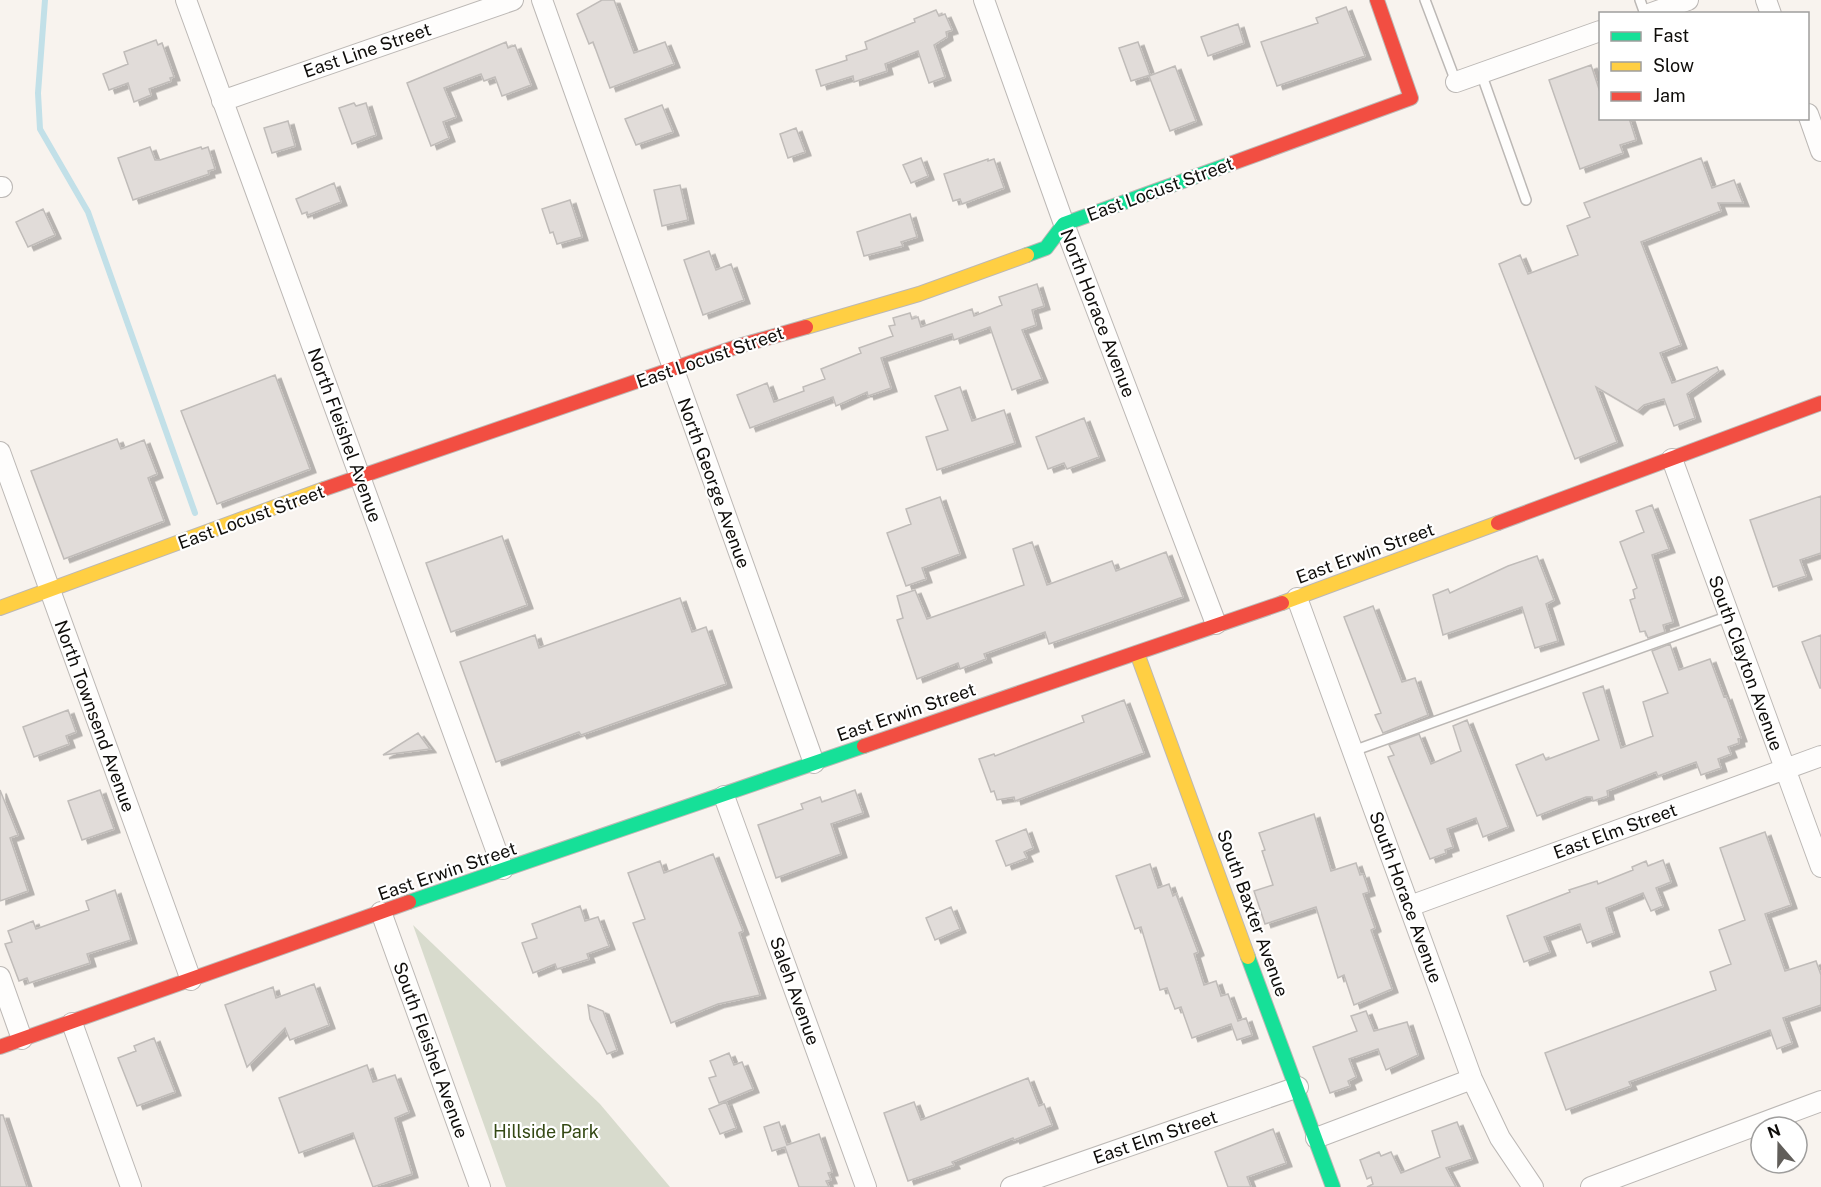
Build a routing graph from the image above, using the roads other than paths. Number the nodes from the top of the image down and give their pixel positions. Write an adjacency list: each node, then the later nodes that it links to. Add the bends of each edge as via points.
1 (186, 0): 12 (street, North Fleishel Avenue)
2 (513, 0): 12 (street, East Line Street)
3 (542, 0): 17 (street, North George Avenue)
4 (984, 0): 16 (street, North Horace Avenue)
5 (1377, 0): 16 (street, East Locust Street, via 1412,98)
6 (1425, 0): 11 (lane)
7 (1688, 0): 8 (street)
8 (1655, 12)
9 (1599, 31): 10 (street)
10 (1481, 73): 11 (street); 15 (lane)
11 (1456, 82)
12 (222, 101): 21 (street, North Fleishel Avenue)
13 (1809, 117): 14 (street)
14 (1821, 151)
15 (1526, 201)
16 (1064, 224): 17 (street, East Locust Street, via 1046,249 919,294 825,319); 26 (street, North Horace Avenue)
17 (673, 369): 21 (street, East Locust Street); 30 (street, North George Avenue)
18 (1821, 403): 20 (street, East Erwin Street)
19 (0, 452): 22 (street, North Townsend Avenue)
20 (1672, 459): 23 (street, East Erwin Street); 25 (street, South Clayton Avenue)
21 (360, 476): 22 (street, East Locust Street); 34 (street, North Fleishel Avenue)
22 (50, 591): 24 (street, East Locust Street); 38 (street, North Townsend Avenue)
23 (1297, 598): 26 (street, East Erwin Street); 28 (street, South Horace Avenue)
24 (0, 609)
25 (1729, 615): 28 (lane); 31 (street, South Clayton Avenue)
26 (1216, 624): 27 (street, East Erwin Street)
27 (1137, 653): 30 (street, East Erwin Street); 43 (street, South Baxter Avenue)
28 (1353, 751): 35 (street, South Horace Avenue)
29 (1821, 756): 31 (street, East Elm Street)
30 (814, 763): 32 (street, East Erwin Street)
31 (1785, 769): 33 (street, South Clayton Avenue); 35 (street, East Elm Street)
32 (724, 796): 34 (street, East Erwin Street); 48 (street, Saleh Avenue)
33 (1821, 867)
34 (503, 870): 36 (street, East Erwin Street)
35 (1410, 906): 42 (street, South Horace Avenue)
36 (381, 912): 38 (street, East Erwin Street); 47 (street, South Fleishel Avenue)
37 (0, 977): 40 (street)
38 (191, 980): 39 (street, East Erwin Street)
39 (72, 1023): 40 (street, East Erwin Street); 46 (street)
40 (22, 1039): 41 (street, East Erwin Street)
41 (0, 1047)
42 (1472, 1079): 45 (street); 51 (street, South Horace Avenue, via 1500,1138)
43 (1298, 1087): 45 (street, South Baxter Avenue); 49 (street, East Elm Street)
44 (1821, 1101): 52 (street)
45 (1316, 1138): 50 (street, South Baxter Avenue)
46 (131, 1187)
47 (480, 1187)
48 (866, 1187)
49 (1011, 1187)
50 (1333, 1187)
51 (1533, 1187)
52 (1591, 1187)

